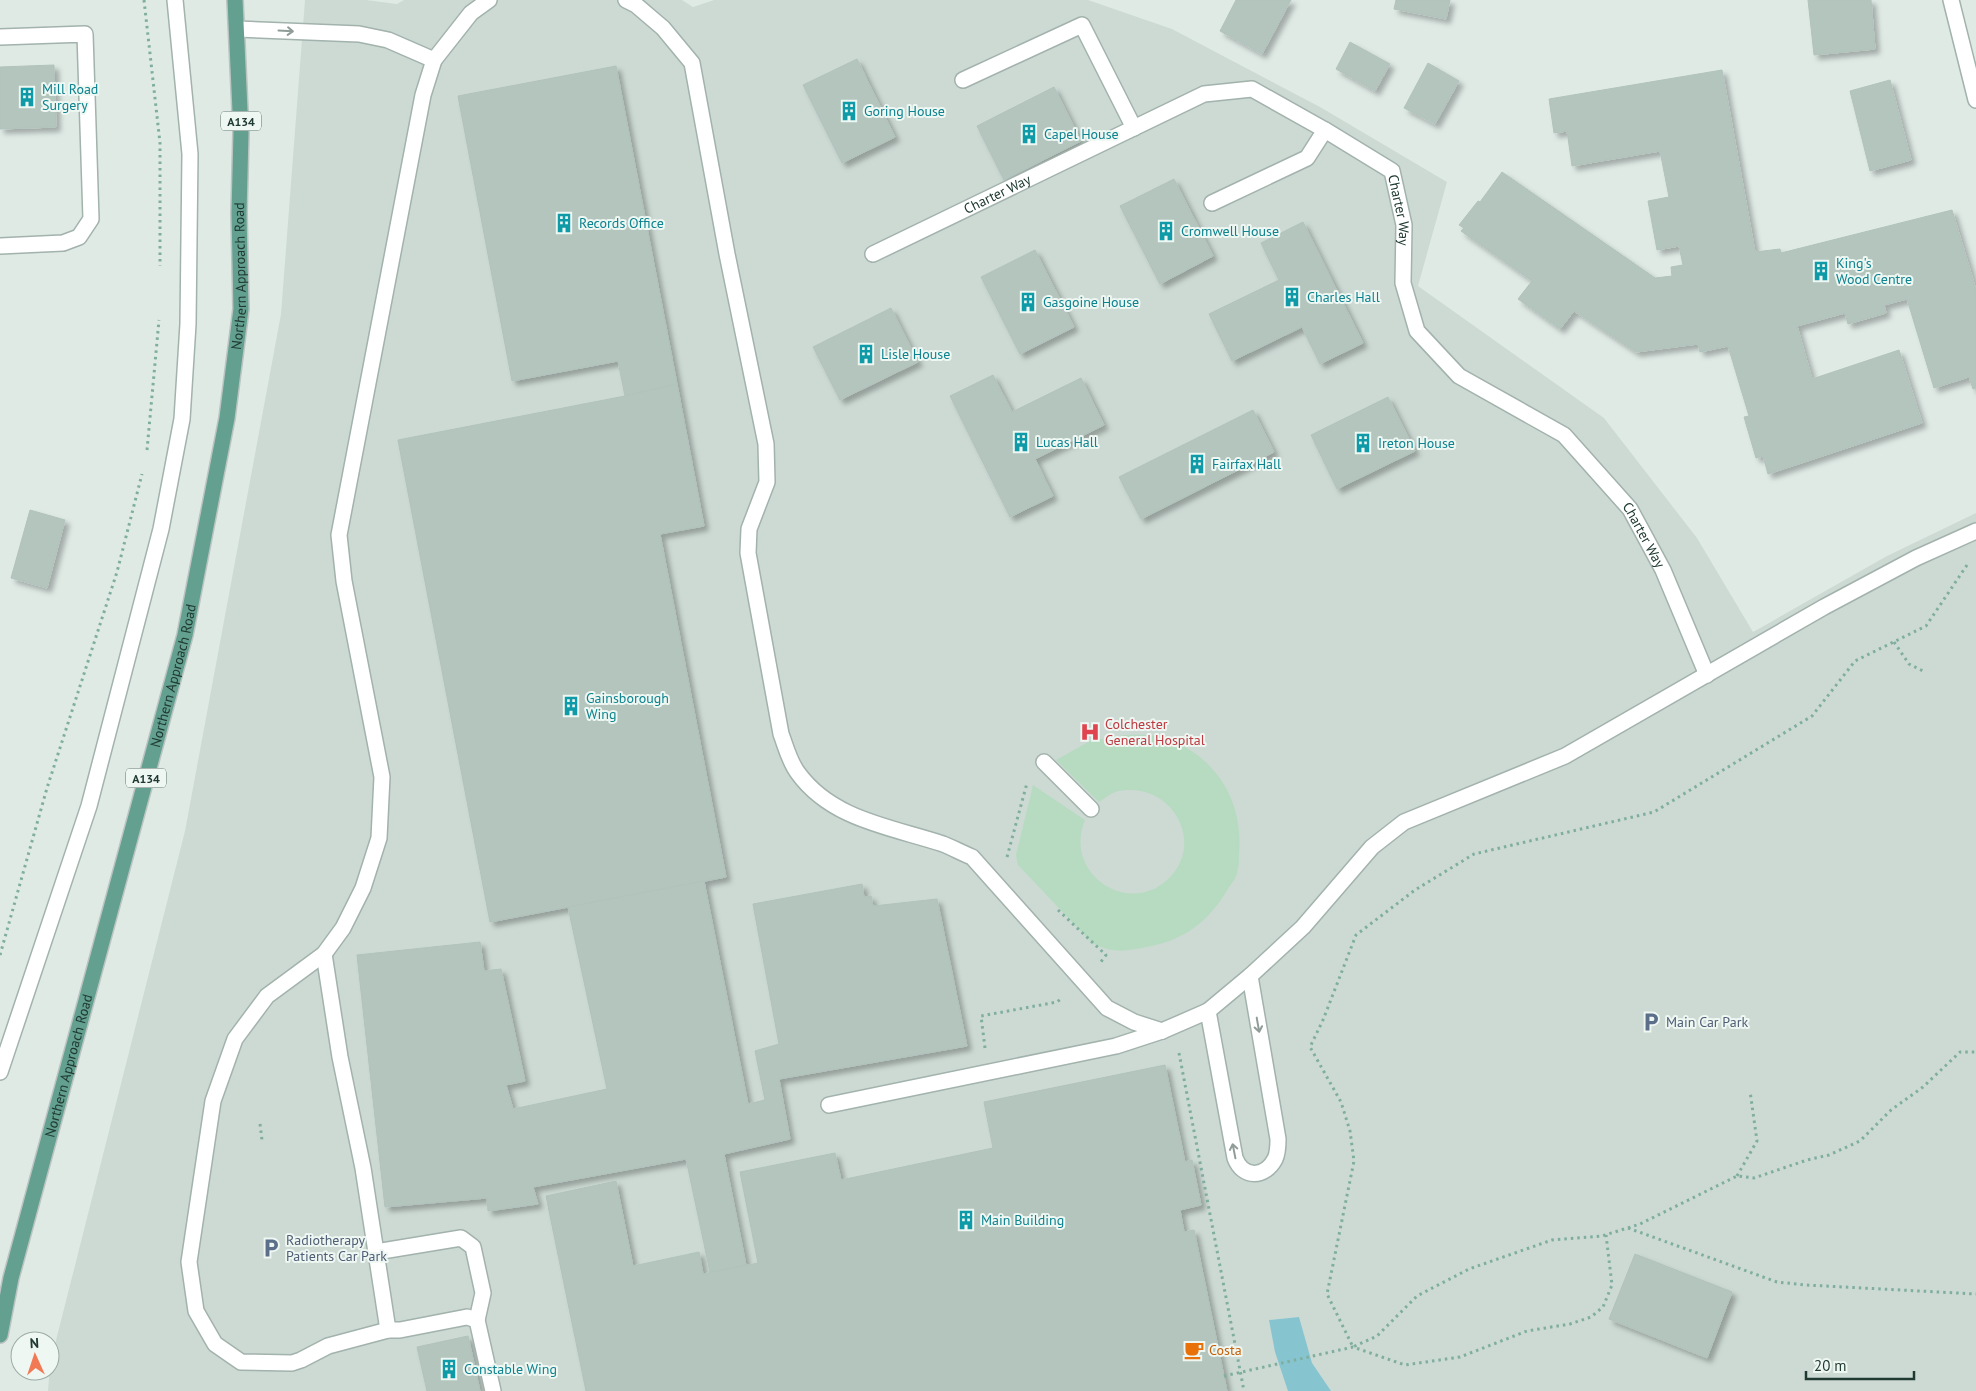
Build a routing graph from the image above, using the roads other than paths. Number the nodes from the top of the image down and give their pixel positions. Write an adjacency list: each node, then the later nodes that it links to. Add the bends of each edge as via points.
1 (175, 0): 24 (street, via 190,154 188,324 182,419 161,529 89,806)
2 (235, 0): 6 (main road, Northern Approach Road / A134)
3 (489, 0): 8 (street, via 471,13)
4 (626, 0): 23 (street, via 663,28 692,63 766,444 767,482 749,528 748,553 781,734 790,759 821,798 848,814 972,857 1107,1008 1134,1022)
5 (1951, 0): 10 (street)
6 (237, 29): 8 (street, one-way to 8, via 360,34 388,40); 29 (main road, Northern Approach Road / A134, via 241,133 241,309 227,418 185,635 14,1268)
7 (0, 37): 14 (street, via 85,34 91,219 79,236 63,243)
8 (434, 60): 20 (street, via 424,95 339,535 344,581 382,777 380,838 363,888)
9 (963, 80): 11 (street, via 1082,26)
10 (1976, 100)
11 (1134, 128): 12 (street, Charter Way, via 1204,94 1252,89); 15 (street, Charter Way)
12 (1325, 130): 13 (street, via 1307,158); 17 (street, Charter Way, via 1392,171 1404,225 1403,283 1417,332 1459,376 1564,435 1630,509 1663,570)
13 (1212, 203)
14 (0, 246)
15 (873, 254)
16 (1976, 531): 17 (street, via 1832,602)
17 (1707, 675): 21 (street, via 1565,756 1404,822 1372,847 1298,932)
18 (1044, 762): 19 (street)
19 (1091, 809)
20 (324, 954): 26 (street); 28 (street, via 266,996 235,1039 213,1100 189,1262 196,1311 215,1344 241,1362 292,1363 328,1346)
21 (1250, 976): 22 (street); 22 (street, one-way to 22, via 1278,1139 1276,1159 1270,1166 1253,1174 1244,1172 1235,1158)
22 (1208, 1012): 23 (street)
23 (1168, 1028): 25 (street, via 1116,1046)
24 (0, 1072)
25 (829, 1105)
26 (376, 1252): 27 (street, via 461,1238 473,1247 483,1292); 28 (street)
27 (477, 1320): 28 (street, via 467,1317); 30 (street)
28 (388, 1330)
29 (0, 1333)
30 (493, 1391)

